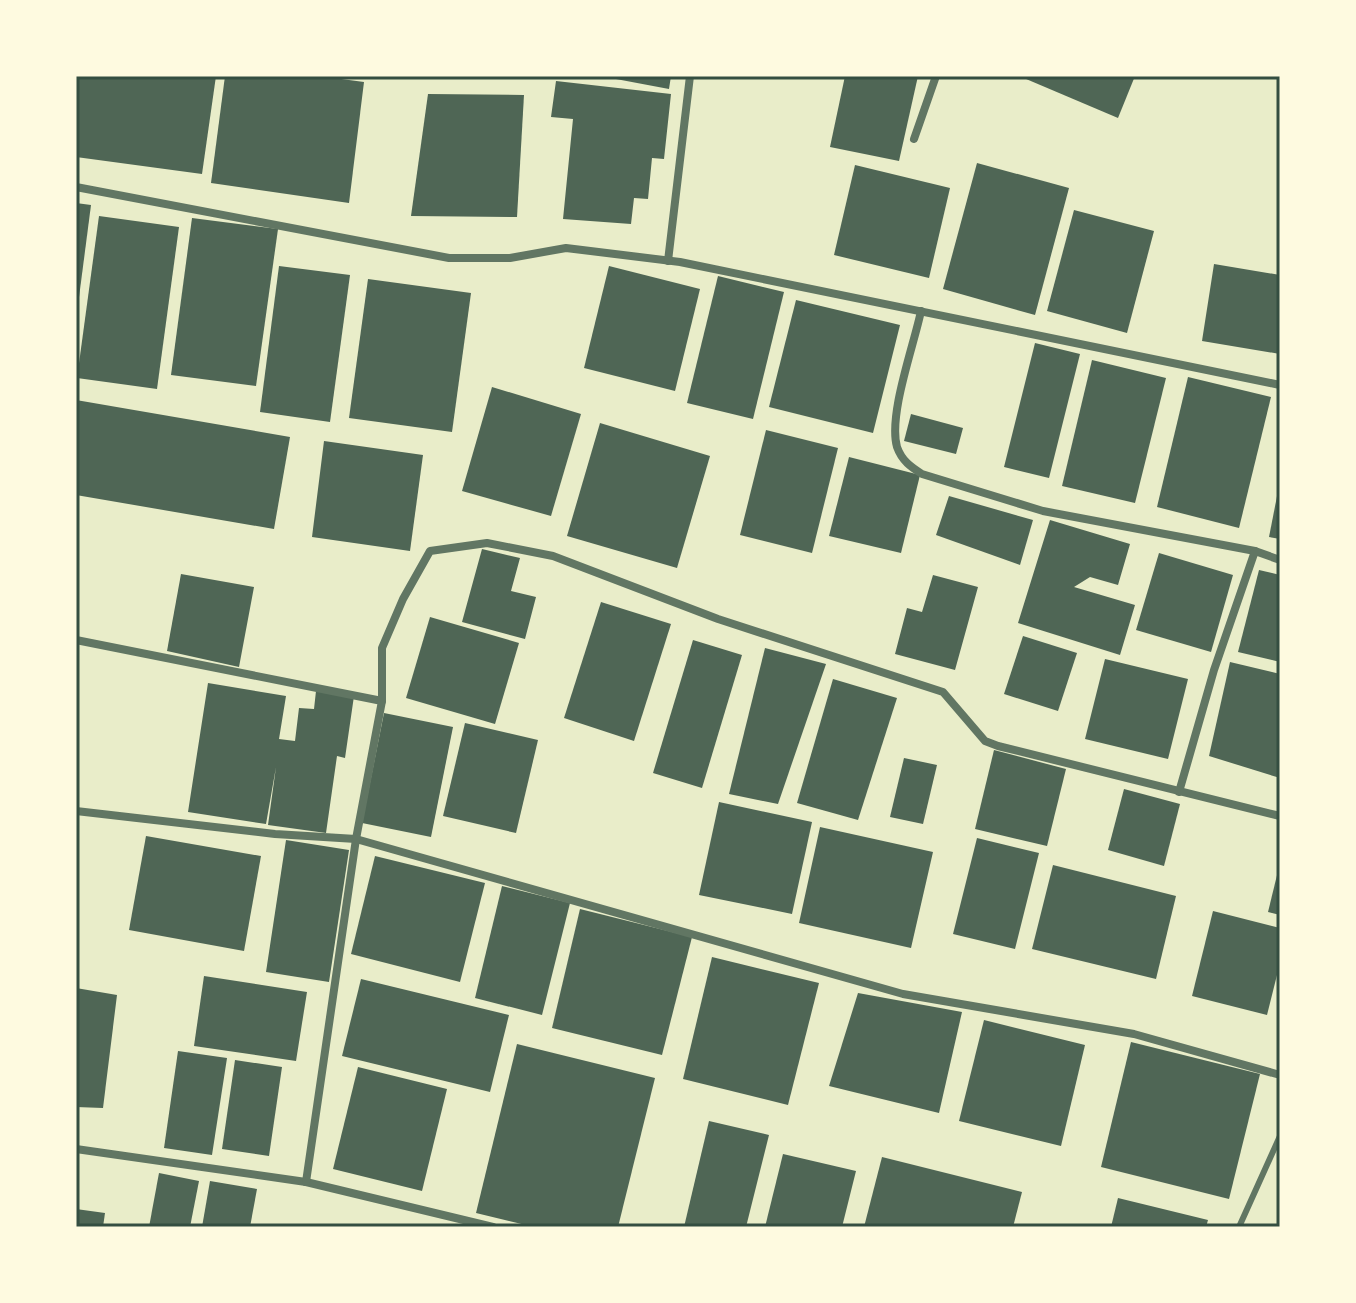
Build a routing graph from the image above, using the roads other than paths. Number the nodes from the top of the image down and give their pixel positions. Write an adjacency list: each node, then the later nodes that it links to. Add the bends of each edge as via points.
1 (690, 76): 5 (street)
2 (936, 76): 3 (street)
3 (914, 139)
4 (76, 187): 5 (street, via 449,258 510,258 566,248)
5 (668, 261): 6 (street)
6 (921, 311): 7 (street); 8 (street, via 896,419 897,446 905,463 922,474 1043,511)
7 (1280, 385)
8 (1255, 551): 9 (street); 12 (street)
9 (1280, 560)
10 (76, 640): 11 (street)
11 (382, 701): 12 (street, via 382,648 430,551 487,543 553,556 718,619 943,692 985,741 998,746); 15 (street)
12 (1179, 792): 14 (street)
13 (76, 811): 15 (street)
14 (1280, 816)
15 (356, 839): 16 (street, via 903,994 1134,1034); 19 (street)
16 (1280, 1075)
17 (1280, 1136): 21 (lane)
18 (76, 1149): 19 (street)
19 (306, 1182): 20 (street)
20 (493, 1227)
21 (1239, 1227)

